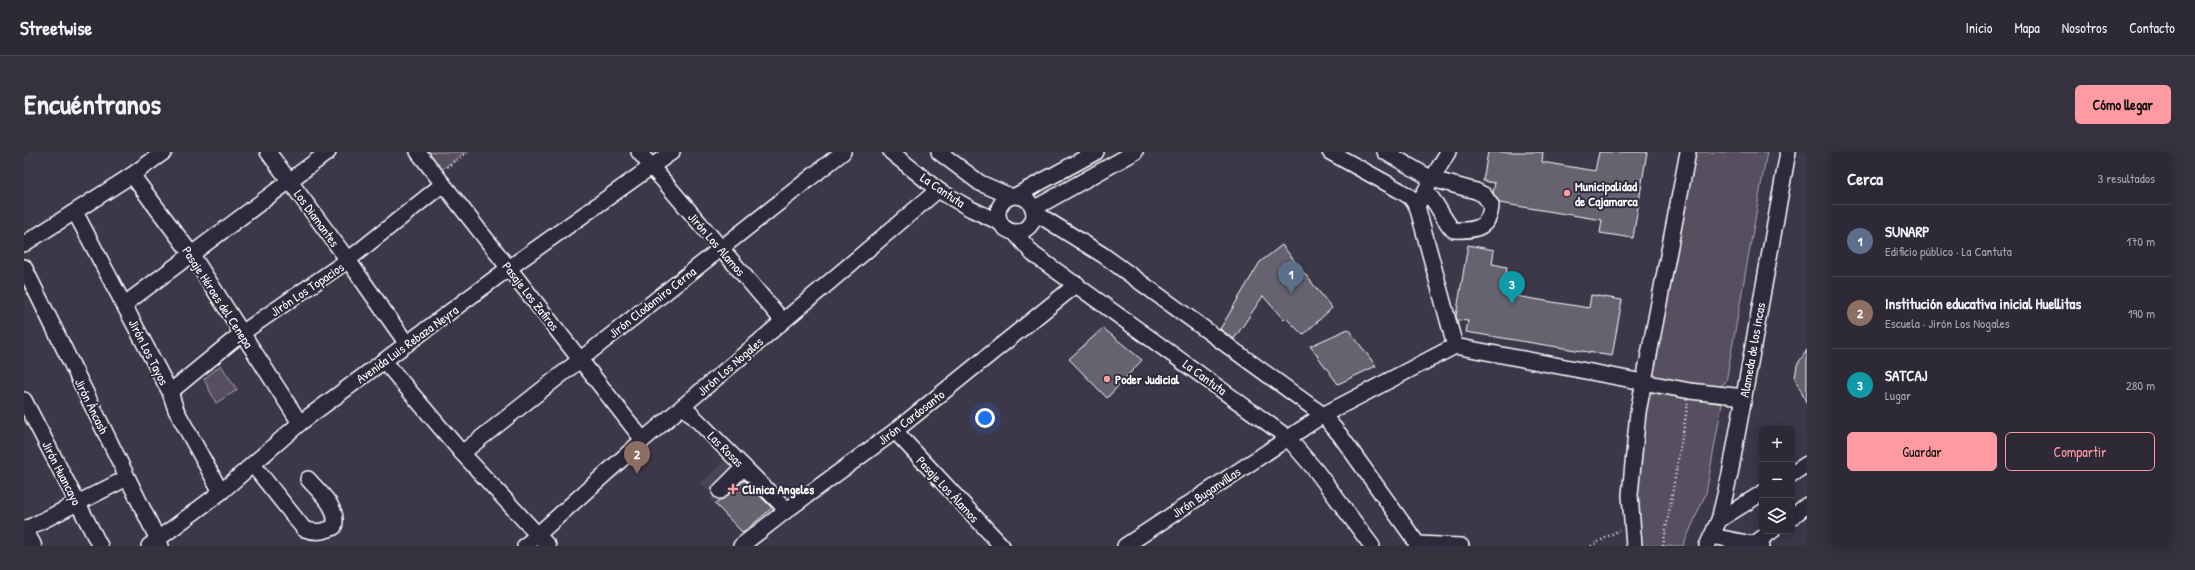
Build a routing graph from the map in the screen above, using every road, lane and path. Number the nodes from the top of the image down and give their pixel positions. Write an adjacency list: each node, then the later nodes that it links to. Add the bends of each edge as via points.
1 (164, 152): 19 (street)
2 (268, 152): 21 (street, Los Diamantes)
3 (328, 152): 21 (street)
4 (418, 152): 20 (street, Pasaje Los Zafiros)
5 (468, 152): 20 (path)
6 (639, 152): 18 (street, Jirón Los Alamos)
7 (672, 152): 18 (street, Avenida Luis Rebaza Neyra)
8 (843, 152): 31 (street, Jirón Clodomiro Cerna)
9 (891, 152): 23 (street, La Cantuta)
10 (939, 152): 24 (street, La Cantuta, via 980,183)
11 (1096, 152): 24 (street)
12 (1135, 152): 26 (street)
13 (1330, 152): 25 (street, via 1399,190 1410,197)
14 (1385, 152): 22 (street)
15 (1448, 152): 22 (street)
16 (1688, 152): 44 (street, via 1651,352)
17 (1788, 152): 47 (street, Alameda de los incas)
18 (651, 167): 31 (street, Jirón Los Alamos); 35 (street, Avenida Luis Rebaza Neyra)
19 (132, 175): 27 (street); 32 (street, Pasaje Héroes del Cenepa)
20 (439, 180): 33 (street, Jirón Los Topacios); 35 (street, Pasaje Los Zafiros)
21 (291, 182): 32 (street); 33 (street, Los Diamantes)
22 (1429, 185): 25 (street)
23 (938, 190): 28 (street, La Cantuta); 38 (street, Jirón Los Nogales)
24 (1014, 196): 26 (street, La Cantuta, via 1026,198); 28 (street, via 1004,199 997,210)
25 (1417, 206): 41 (street)
26 (1034, 210): 29 (street, via 1031,224 1027,229); 50 (street, La Cantuta, via 1103,255)
27 (75, 212): 30 (street); 37 (street, Jirón Los Tayos)
28 (999, 222): 29 (street, La Cantuta, via 1003,228)
29 (1015, 233): 36 (street, La Cantuta, via 1033,254)
30 (24, 244)
31 (721, 247): 38 (street, Jirón Los Alamos); 42 (street, Jirón Clodomiro Cerna)
32 (192, 255): 37 (street); 39 (street, Pasaje Héroes del Cenepa)
33 (348, 260): 39 (street, Jirón Los Topacios); 40 (street, Los Diamantes)
34 (24, 267): 60 (street, Jirón Áncash)
35 (509, 268): 40 (street, Avenida Luis Rebaza Neyra); 42 (street, Pasaje Los Zafiros)
36 (1077, 284): 52 (street, Jirón Cardosanto); 53 (street, La Cantuta)
37 (125, 304): 46 (street, Jirón Los Tayos)
38 (783, 321): 49 (street, Jirón Los Nogales)
39 (242, 333): 46 (street, Jirón Los Topacios); 51 (street, Pasaje Héroes del Cenepa)
40 (407, 344): 43 (street, Avenida Luis Rebaza Neyra)
41 (1455, 346): 44 (street); 50 (street, Jirón Buganvillas)
42 (580, 358): 54 (street, Pasaje Los Zafiros); 55 (street, Jirón Clodomiro Cerna)
43 (384, 361): 51 (street, Avenida Luis Rebaza Neyra); 55 (street)
44 (1643, 382): 45 (street); 86 (street, via 1631,481)
45 (1690, 391): 47 (street); 87 (path)
46 (170, 392): 63 (street, Jirón Los Tayos, via 176,410)
47 (1744, 397): 69 (street, Alameda de los incas)
48 (24, 400): 65 (street, Jirón Huancayo)
49 (683, 406): 54 (street, Jirón Los Nogales); 58 (street, Las Rosas)
50 (1323, 415): 53 (street, Jirón Buganvillas); 76 (street, La Cantuta)
51 (300, 423): 56 (street, Avenida Luis Rebaza Neyra)
52 (895, 431): 67 (street, Jirón Cardosanto); 82 (street, Pasaje Los Álamos)
53 (1287, 437): 83 (street, Jirón Buganvillas); 84 (street, La Cantuta, via 1317,472)
54 (643, 440): 73 (street, Jirón Los Nogales)
55 (462, 453): 73 (street)
56 (253, 464): 61 (street, via 304,529 314,533 323,532 334,527 337,519 333,509); 63 (street, Avenida Luis Rebaza Neyra)
57 (1807, 464): 59 (street)
58 (744, 467): 62 (street); 67 (street, Las Rosas)
59 (1795, 472)
60 (127, 478): 65 (street); 75 (street, Jirón Áncash)
61 (308, 479)
62 (720, 491)
63 (221, 492): 75 (street, Avenida Luis Rebaza Neyra)
64 (1759, 495): 69 (street)
65 (78, 504): 70 (street); 79 (street, Jirón Huancayo)
66 (1807, 505): 68 (street)
67 (786, 510): 81 (street, Jirón Cardosanto)
68 (1795, 514)
69 (1719, 520): 74 (street, Alameda de los incas)
70 (24, 530)
71 (1769, 534): 77 (street)
72 (24, 535): 78 (highway)
73 (544, 540): 80 (street, Jirón Los Nogales)
74 (1709, 541): 77 (street)
75 (156, 544)
76 (1418, 545): 85 (street)
77 (1758, 545)
78 (30, 546)
79 (100, 546)
80 (525, 546)
81 (741, 546)
82 (1002, 546)
83 (1125, 546)
84 (1372, 546)
85 (1461, 546)
86 (1634, 546)
87 (1663, 546)

